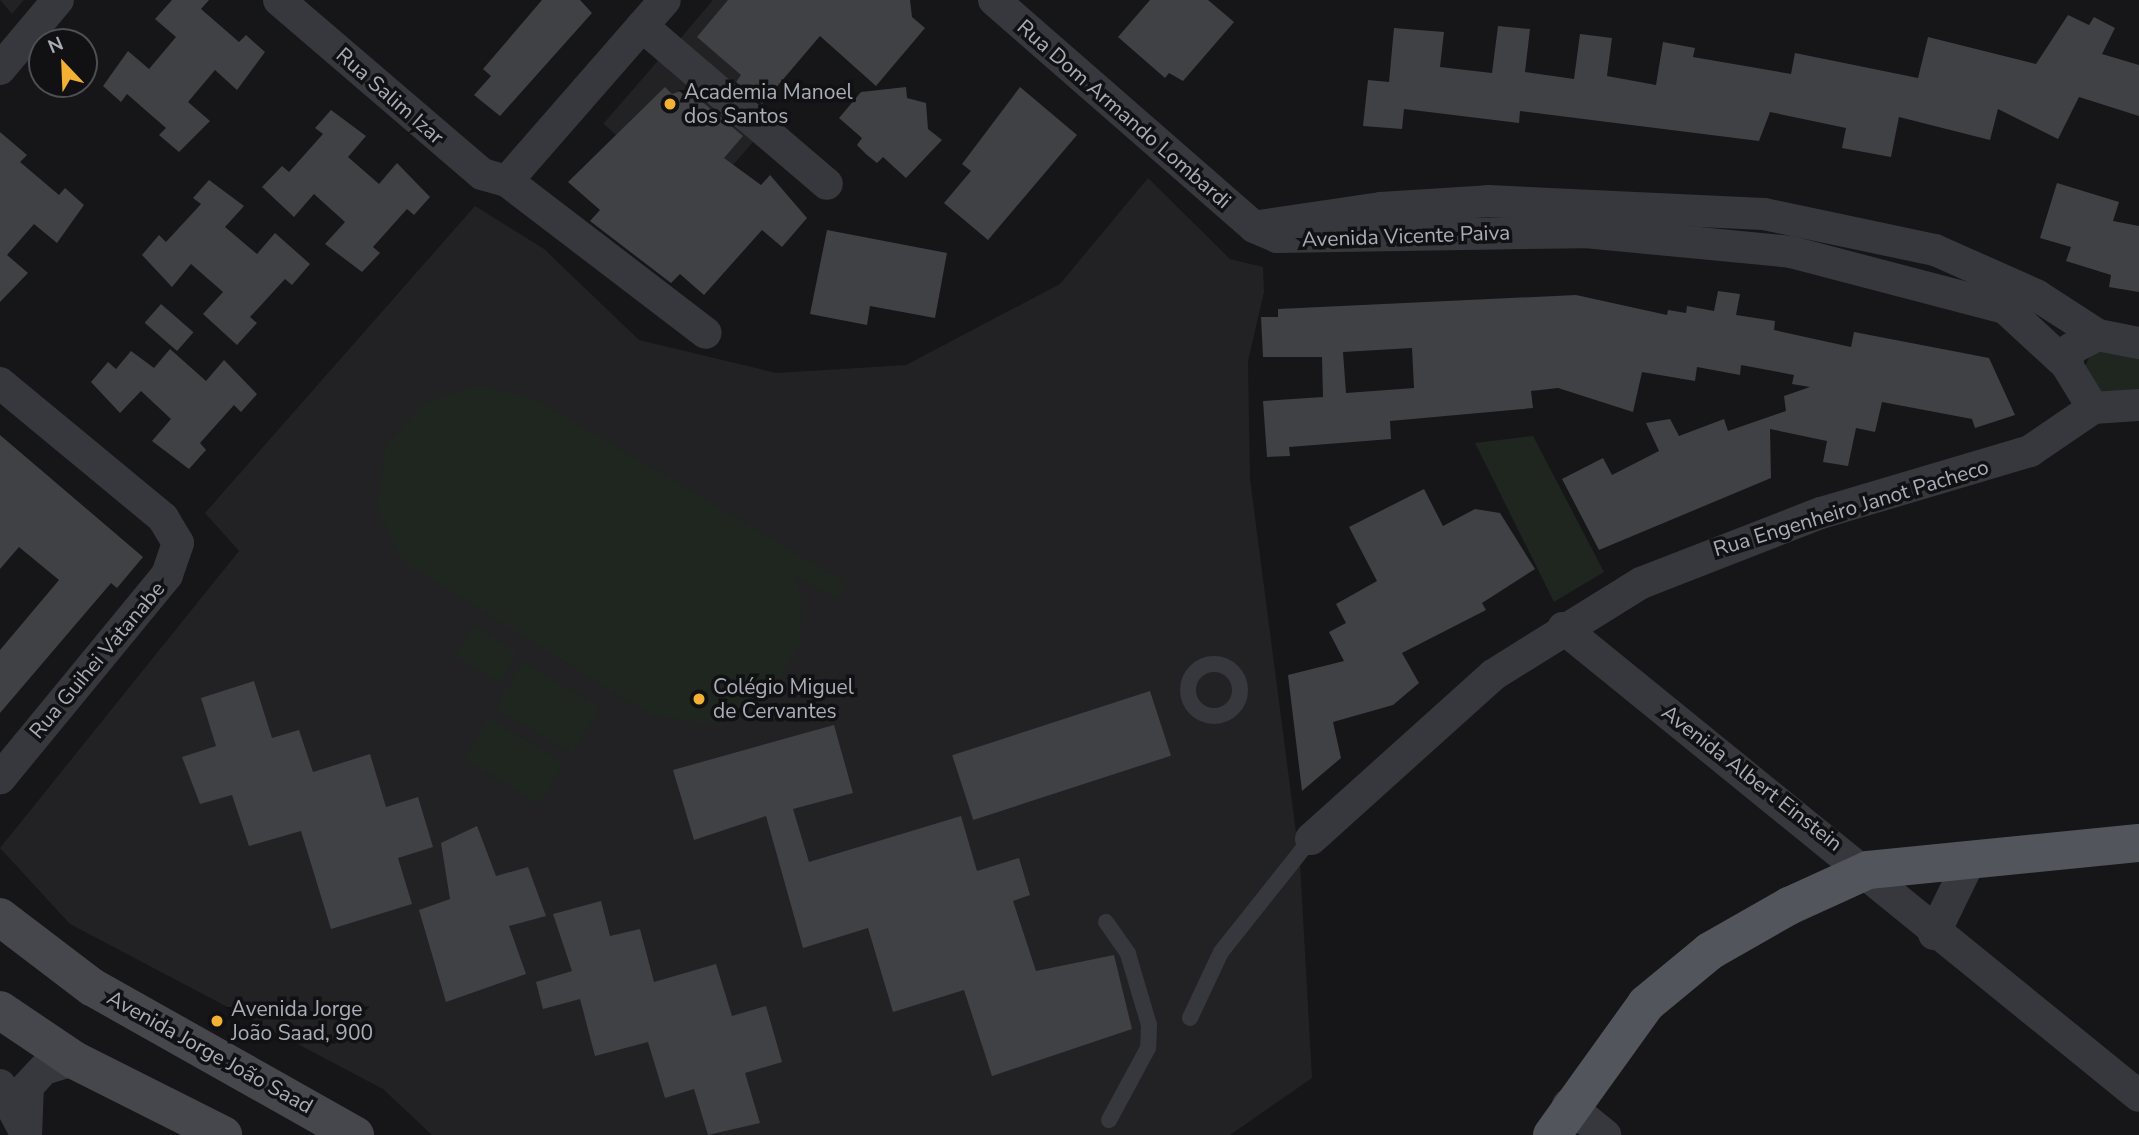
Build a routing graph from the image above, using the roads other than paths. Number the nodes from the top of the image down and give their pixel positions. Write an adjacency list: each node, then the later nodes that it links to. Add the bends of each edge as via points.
1 (58, 0): 6 (street)
2 (279, 0): 7 (street, Rua Salim Izar, via 482,174)
3 (665, 0): 5 (street)
4 (994, 0): 9 (street, Rua Dom Armando Lombardi)
5 (642, 26): 7 (street); 8 (street)
6 (0, 69)
7 (507, 181): 10 (street, Rua Salim Izar)
8 (827, 184)
9 (1254, 227): 12 (street, Avenida Vicente Paiva, via 1298,241 1584,232 1791,252 2005,308); 12 (street, Avenida Vicente Paiva, via 1381,208 1488,201 1764,214 1935,250 2036,295)
10 (706, 333)
11 (2139, 343): 12 (street, Avenida Vicente Paiva)
12 (2079, 349): 15 (street)
13 (1, 388): 17 (street, Rua Guihei Vatanabe, via 163,518 178,543 167,575)
14 (2139, 405): 15 (street)
15 (2093, 408): 16 (street, Rua Engenheiro Janot Pacheco, via 2030,451 1709,552)
16 (1563, 628): 18 (street, Rua Engenheiro Janot Pacheco, via 1493,675); 21 (street, Avenida Albert Einstein)
17 (0, 778)
18 (1311, 839): 26 (lane, via 1221,952)
19 (2139, 843): 20 (main road)
20 (1971, 858): 21 (main road); 24 (street)
21 (1868, 870): 24 (street, Avenida Albert Einstein); 31 (main road, via 1710,951 1646,1004)
22 (0, 917): 34 (main road, Avenida Jorge João Saad, via 92,987)
23 (1106, 922): 30 (lane, via 1128,954 1149,1025 1148,1048)
24 (1934, 934): 29 (street, Avenida Albert Einstein)
25 (0, 1010): 27 (main road)
26 (1190, 1018)
27 (74, 1060): 32 (street, via 44,1069 28,1086); 33 (main road)
28 (0, 1085): 32 (street)
29 (2139, 1096)
30 (1109, 1120)
31 (1560, 1120): 35 (street)
32 (25, 1132)
33 (223, 1135)
34 (355, 1135)
35 (1605, 1135)

